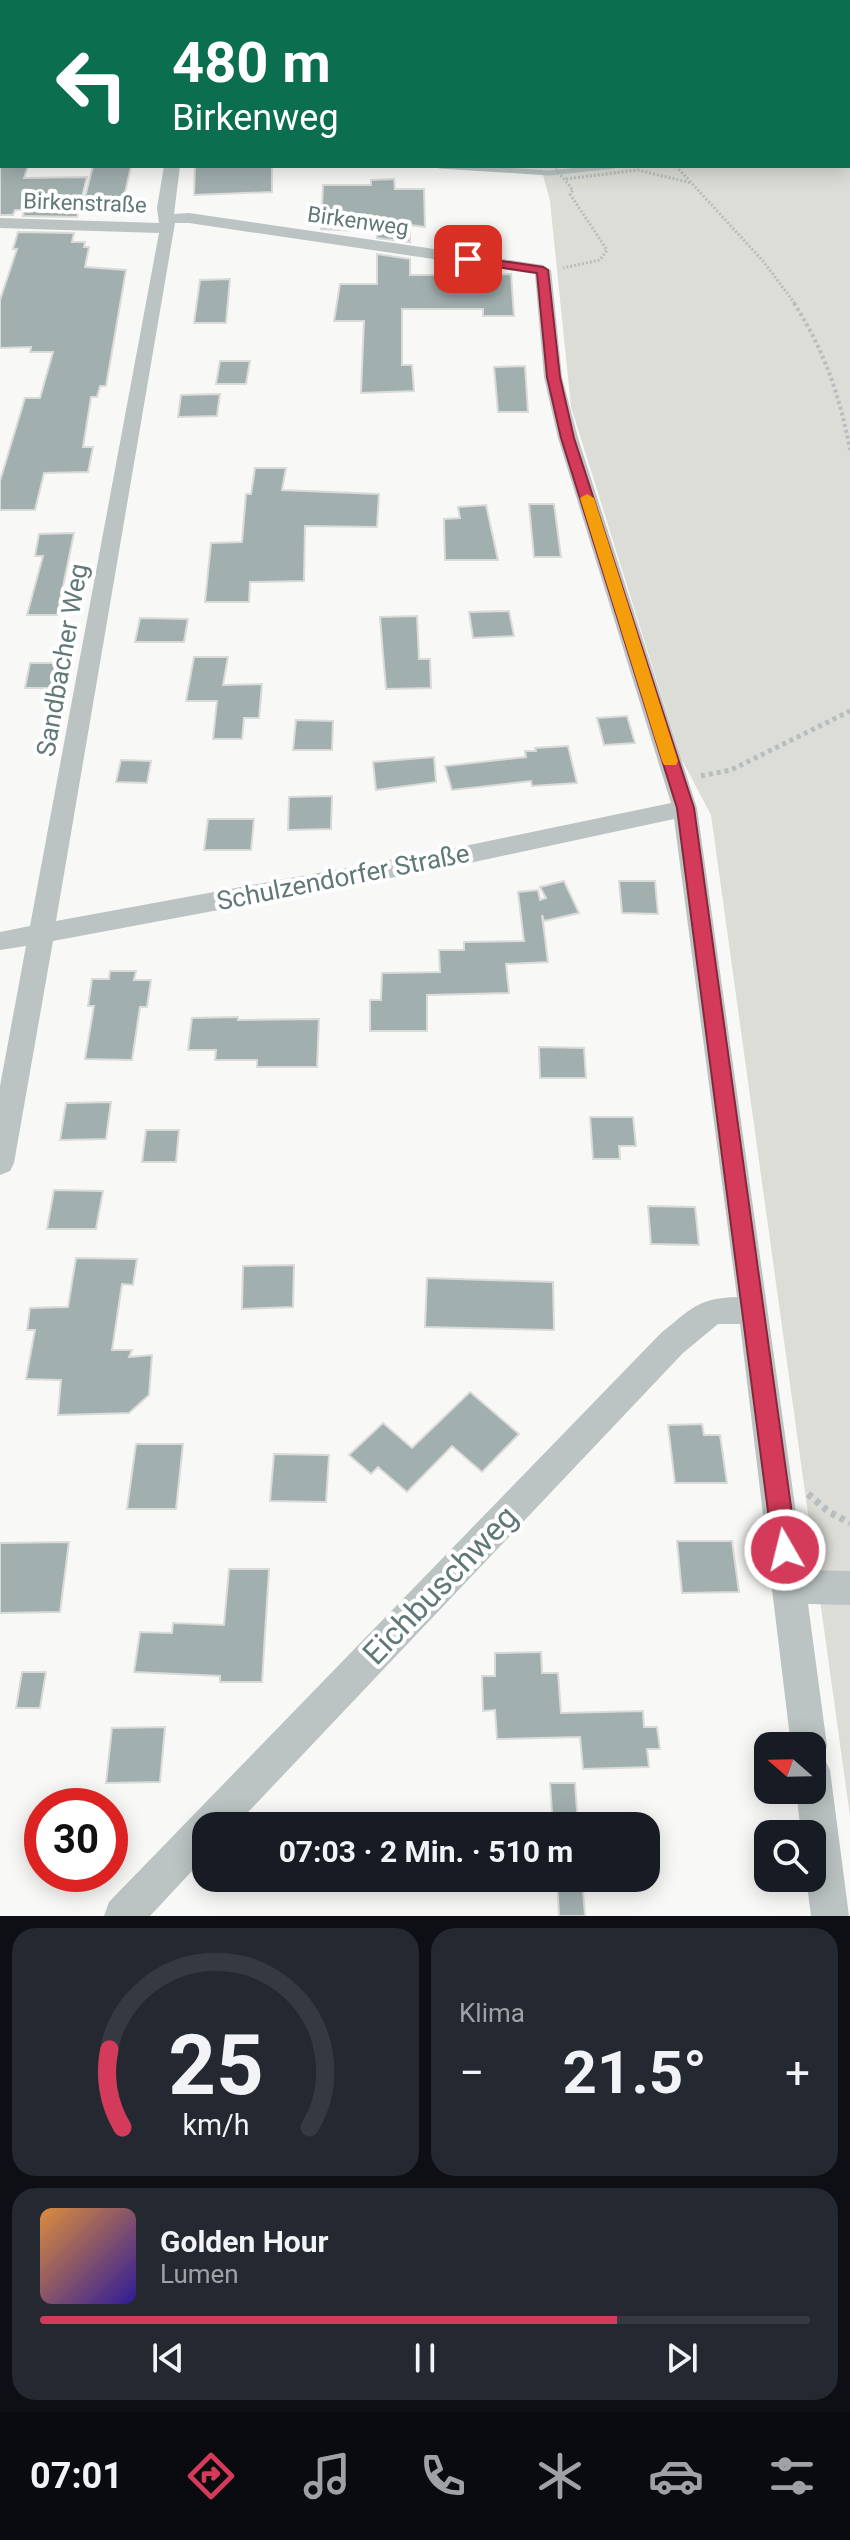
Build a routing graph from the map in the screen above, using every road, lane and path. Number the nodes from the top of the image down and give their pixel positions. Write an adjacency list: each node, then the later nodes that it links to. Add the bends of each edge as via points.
1 (172, 168): 8 (street, Sandbacher Weg, via 165,208)
2 (556, 168): 5 (path)
3 (638, 168): 5 (path); 6 (path)
4 (678, 168): 6 (path)
5 (566, 179): 9 (path, via 570,194 607,250 600,260)
6 (692, 183): 10 (path, via 745,238 817,338)
7 (0, 223): 8 (street, Birkenstraße)
8 (168, 224): 9 (street, Birkenweg, via 189,218); 14 (street, Sandbacher Weg)
9 (543, 270): 12 (street, via 553,377 568,438)
10 (850, 450)
11 (850, 711): 12 (path, via 731,770)
12 (677, 781): 13 (street)
13 (685, 808): 14 (street, Schulzendorfer Straße); 17 (street)
14 (40, 935): 15 (street, Schulzendorfer Straße); 16 (street, Sandbacher Weg)
15 (0, 941)
16 (0, 1163)
17 (754, 1310): 18 (street); 24 (street, Eichbuschweg, via 712,1311 672,1343)
18 (775, 1472): 19 (path); 20 (street)
19 (850, 1523)
20 (789, 1587): 21 (street); 22 (street)
21 (850, 1588)
22 (807, 1732)
23 (816, 1804): 27 (street)
24 (223, 1812)
25 (192, 1845): 26 (street, Eichbuschweg)
26 (123, 1916)
27 (830, 1916)

